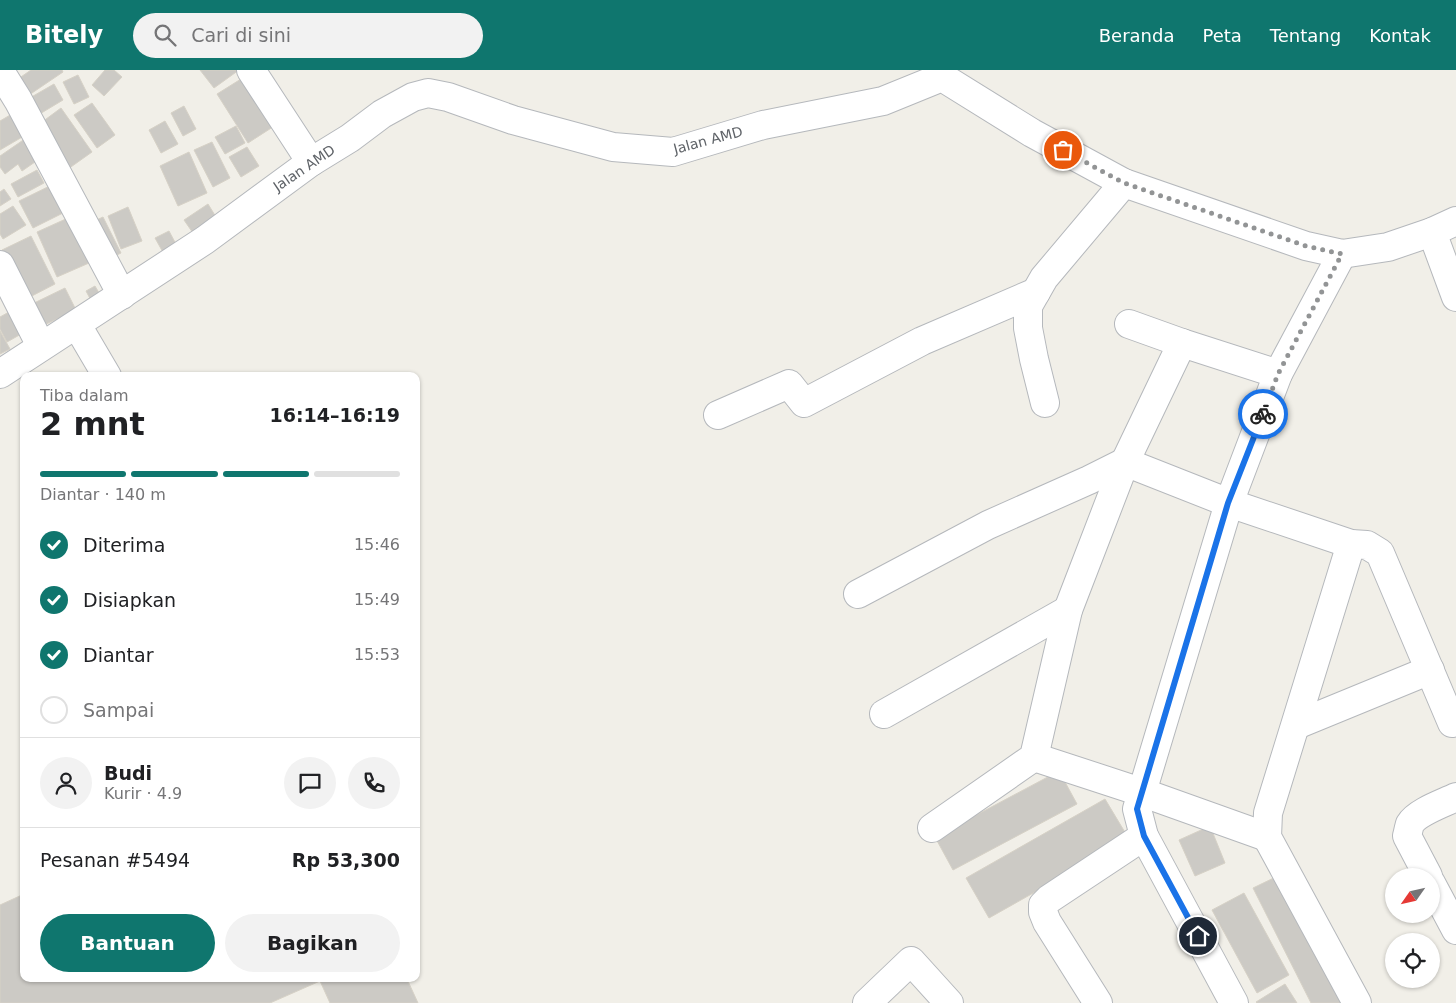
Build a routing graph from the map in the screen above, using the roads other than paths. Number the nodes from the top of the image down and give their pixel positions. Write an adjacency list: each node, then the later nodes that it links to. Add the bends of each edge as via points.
1 (251, 70): 4 (street)
2 (0, 71): 10 (street)
3 (946, 74): 4 (street, Jalan AMD, via 883,101 763,125 673,152 613,146 513,120 428,93 382,114); 5 (street, Jalan AMD, via 1032,133)
4 (311, 162): 10 (street, Jalan AMD, via 205,240)
5 (1124, 183): 7 (street, Jalan AMD, via 1306,246); 9 (street, via 1044,278)
6 (1444, 227): 7 (street, Jalan AMD, via 1388,247); 11 (street)
7 (1342, 254): 18 (street)
8 (0, 265): 15 (street)
9 (1036, 292): 19 (street, via 1028,306 1028,328); 20 (street, via 922,341 804,403 789,384)
10 (122, 295): 13 (street, Jalan AMD)
11 (1456, 297)
12 (1129, 324): 14 (street)
13 (77, 325): 15 (street, Jalan AMD); 16 (street)
14 (1182, 343): 18 (street); 21 (street)
15 (41, 346): 17 (street, Jalan AMD)
16 (105, 372)
17 (0, 374)
18 (1278, 374): 22 (street)
19 (1046, 403)
20 (718, 415)
21 (1125, 462): 22 (street); 24 (street, via 988,525); 25 (street)
22 (1228, 503): 23 (street); 31 (street)
23 (1351, 544): 26 (street, via 1368,544 1380,553); 29 (street)
24 (858, 594)
25 (1068, 610): 27 (street); 30 (street)
26 (1430, 670): 28 (street); 29 (street)
27 (884, 714)
28 (1452, 723)
29 (1296, 725): 35 (street, via 1268,814)
30 (1034, 757): 31 (street); 33 (street)
31 (1141, 792): 34 (street, via 1137,809); 35 (street)
32 (1456, 797): 36 (street, via 1416,817 1410,824 1407,836)
33 (932, 828)
34 (1144, 836): 41 (street, via 1043,905 1047,922); 42 (street)
35 (1267, 837): 43 (street)
36 (1424, 868)
37 (1440, 900): 38 (street)
38 (1456, 930)
39 (867, 1003): 40 (street, via 911,961)
40 (949, 1003)
41 (1098, 1003)
42 (1234, 1003)
43 (1357, 1003)

